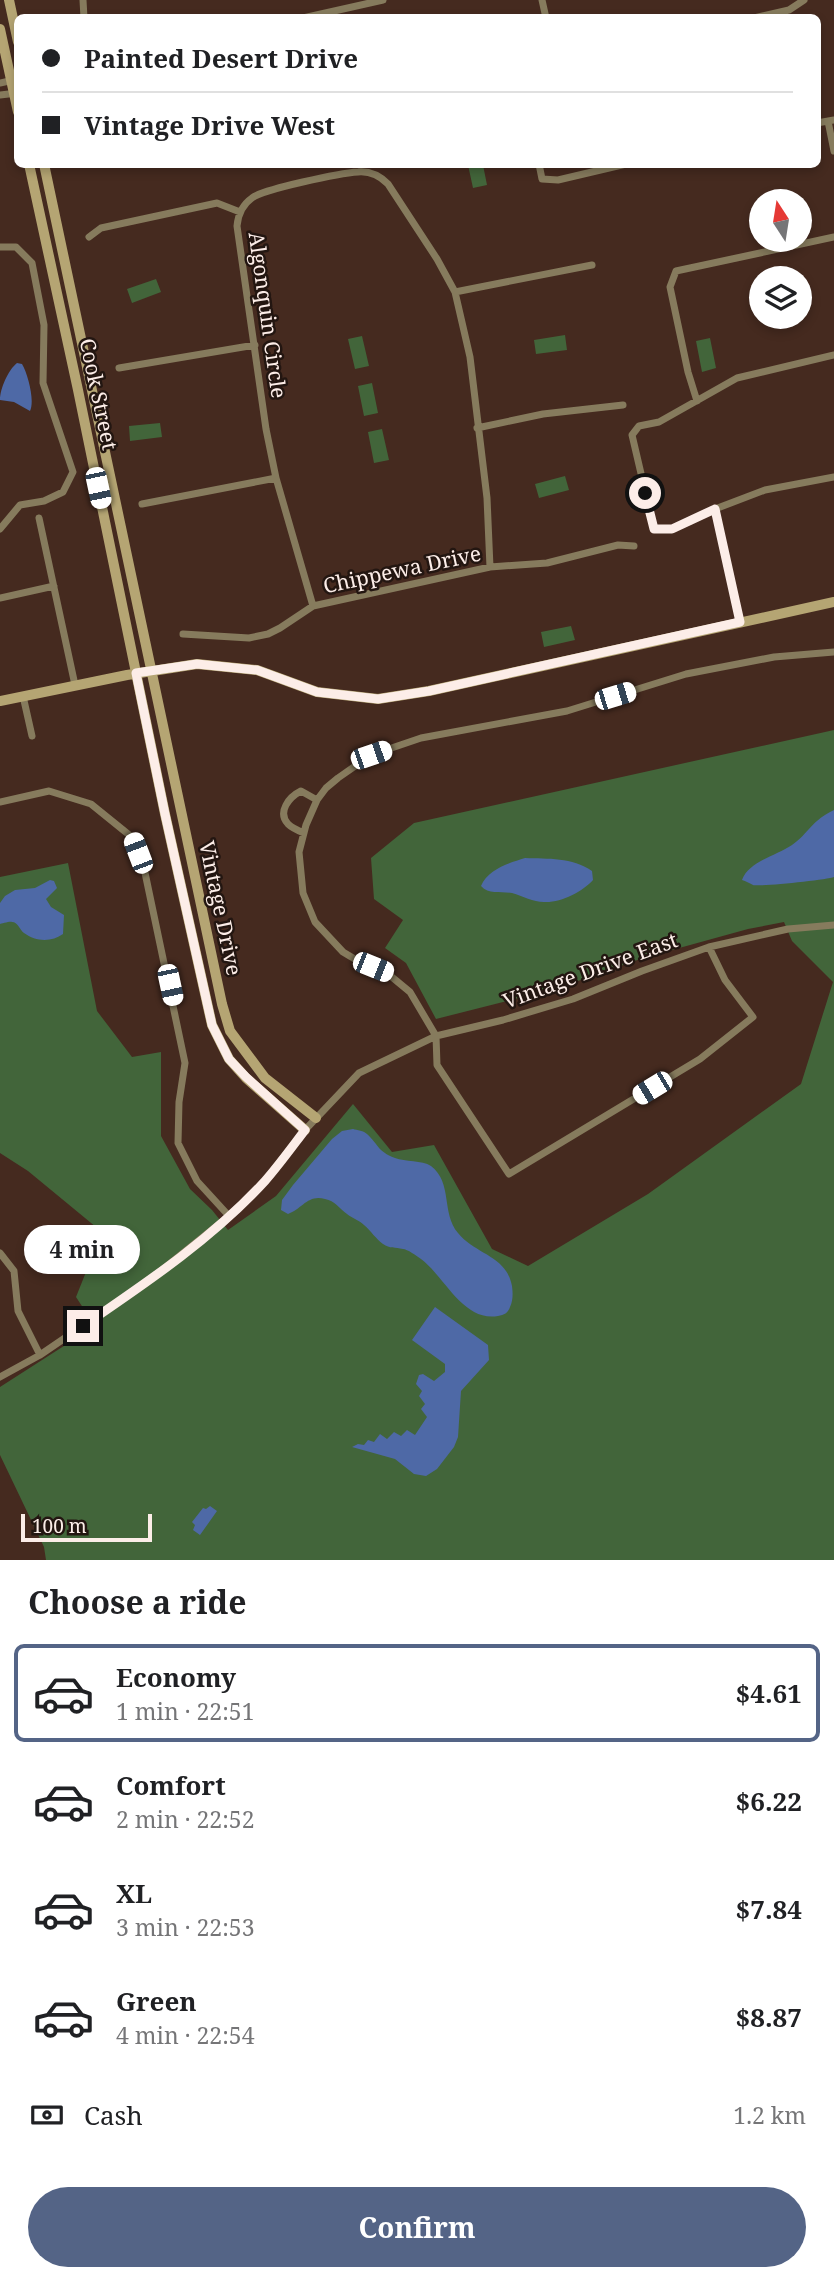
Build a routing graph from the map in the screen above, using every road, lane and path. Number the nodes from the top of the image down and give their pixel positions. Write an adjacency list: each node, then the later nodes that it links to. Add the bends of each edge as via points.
1 (9, 0): 6 (street)
2 (383, 0): 4 (street)
3 (804, 0): 5 (street)
4 (321, 14)
5 (772, 14)
6 (14, 23)
7 (0, 29): 8 (street)
8 (9, 81)
9 (831, 120): 10 (street)
10 (834, 151)
11 (30, 168): 43 (street, Cook Street)
12 (45, 168): 42 (street, Cook Street)
13 (540, 168): 14 (street, via 542,179 558,180)
14 (609, 168)
15 (240, 212): 16 (street, via 217,203 101,228); 20 (street, Algonquin Circle, via 250,198 265,191 358,172 376,175 388,184); 21 (street, Algonquin Circle, via 237,226)
16 (89, 237)
17 (834, 237): 24 (street, via 676,271 670,287)
18 (0, 247): 32 (street, via 16,247 32,263 44,325 43,383 73,472 63,492 20,505)
19 (593, 265): 20 (street)
20 (455, 292): 26 (street, Algonquin Circle, via 470,357)
21 (255, 345): 23 (street); 28 (street, Algonquin Circle)
22 (834, 355): 24 (street, via 753,372)
23 (119, 368)
24 (697, 401): 30 (street, via 659,422 639,426 632,435 654,529 672,529)
25 (623, 405): 26 (street, via 542,414)
26 (477, 428): 34 (street, Algonquin Circle, via 488,498)
27 (834, 477): 30 (street, via 765,490)
28 (276, 478): 29 (street); 38 (street, Algonquin Circle)
29 (142, 504)
30 (715, 509): 39 (street)
31 (39, 518): 35 (street)
32 (0, 529)
33 (634, 546): 34 (street, Chippewa Drive, via 618,545 547,564)
34 (490, 567): 38 (street, Chippewa Drive)
35 (54, 586): 36 (street); 44 (street)
36 (0, 598)
37 (834, 602): 39 (street)
38 (313, 606): 40 (street, Chippewa Drive, via 260,636)
39 (740, 622): 42 (street, via 378,699 317,692 257,670 197,664)
40 (183, 634)
41 (834, 652): 48 (street, via 774,657 686,674 567,711 421,738 371,755)
42 (152, 671): 43 (street); 54 (street, Vintage Drive, via 230,1031 265,1078)
43 (136, 673): 44 (street); 55 (street, Vintage Drive, via 212,1025 229,1059)
44 (75, 685): 45 (street)
45 (23, 696): 46 (street); 47 (street)
46 (0, 701)
47 (32, 736)
48 (317, 800): 50 (street); 50 (street, via 301,791 285,806 287,823)
49 (0, 802): 56 (street, via 49,791 91,804 133,838 144,868 185,1063 178,1143 197,1181)
50 (303, 834): 53 (street, via 300,879 315,922 343,952 387,973 410,992)
51 (834, 925): 52 (street, Vintage Drive East, via 789,929)
52 (709, 947): 53 (street, Vintage Drive East, via 573,999); 53 (street, via 725,980 753,1017 700,1059 509,1174 437,1065)
53 (436, 1036): 54 (street, Vintage Drive East, via 359,1073)
54 (316, 1118): 55 (street, Vintage Drive East)
55 (305, 1130): 56 (street, Vintage Drive East, via 265,1181)
56 (229, 1216): 58 (street, Vintage Drive East, via 162,1270)
57 (0, 1253): 58 (street, via 13,1271 18,1311)
58 (40, 1355): 59 (street, Vintage Drive East)
59 (0, 1377)

